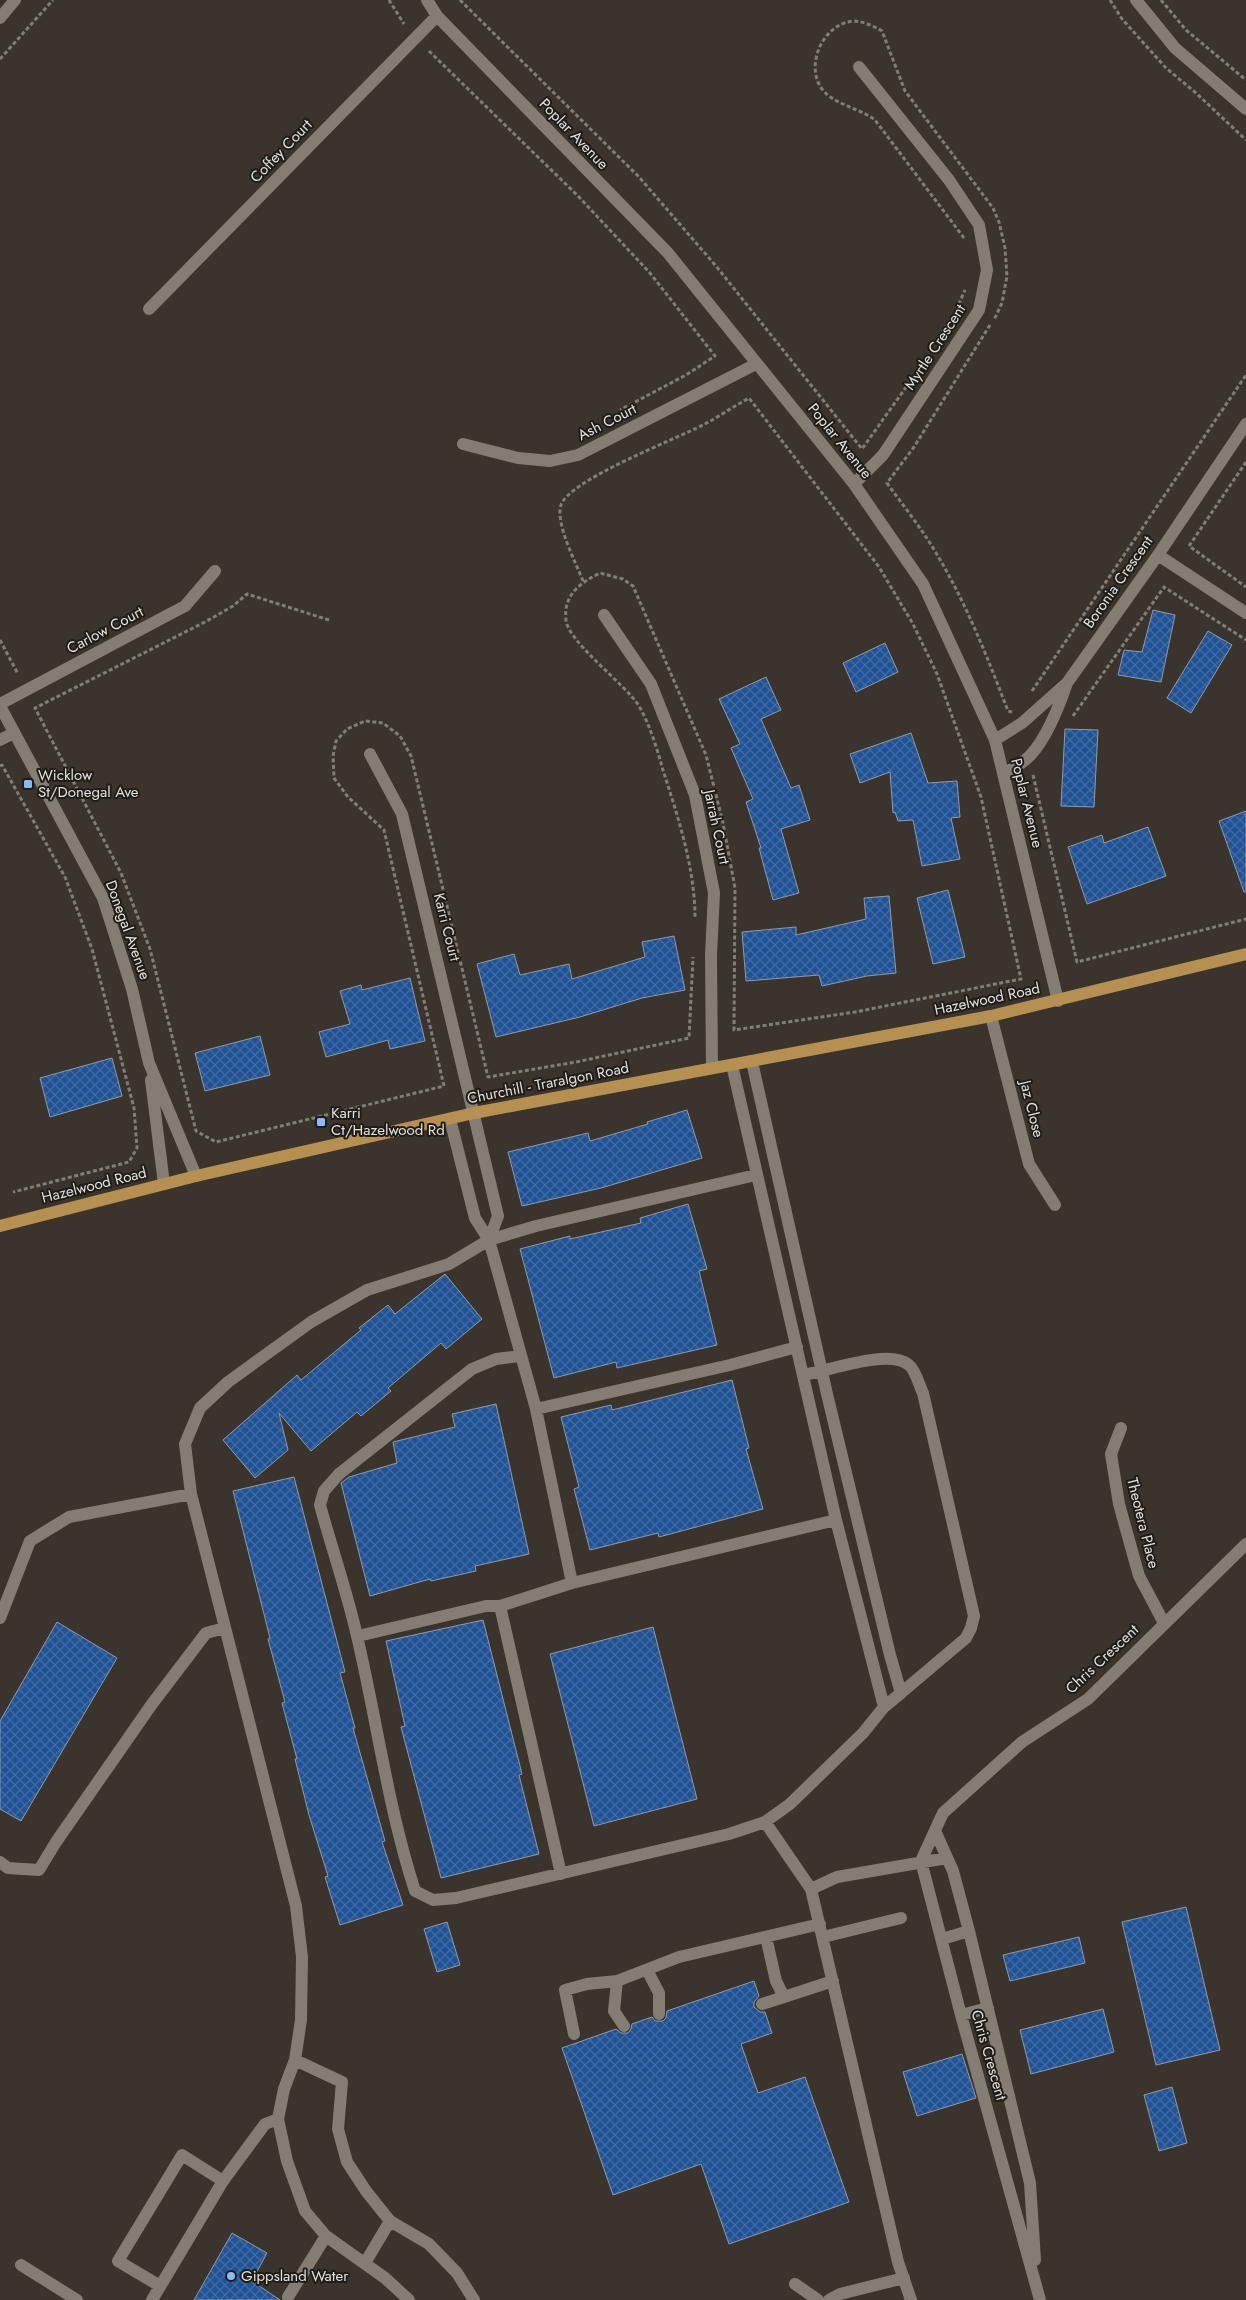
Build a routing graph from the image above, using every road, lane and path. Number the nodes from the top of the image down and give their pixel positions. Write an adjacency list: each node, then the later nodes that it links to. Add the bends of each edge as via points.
1 (15, 0): 10 (street)
2 (53, 0): 13 (path)
3 (389, 0): 11 (path)
4 (427, 0): 9 (street, Poplar Avenue)
5 (460, 0): 23 (path, via 639,177 716,266 862,449)
6 (1110, 0): 17 (path, via 1122,19 1166,68)
7 (1136, 0): 16 (street, via 1175,48)
8 (1161, 0): 15 (path, via 1186,30)
9 (437, 16): 20 (street, Coffey Court); 22 (street, Poplar Avenue, via 668,254)
10 (0, 18)
11 (404, 24)
12 (429, 52): 25 (path, via 578,196 650,273 715,356)
13 (0, 59)
14 (859, 67): 29 (street, Myrtle Crescent, via 949,180 979,225 987,270 979,310 883,455)
15 (1246, 80)
16 (1246, 109)
17 (1246, 140)
18 (965, 244): 43 (path, via 963,235 875,120 858,108 827,95 820,86 814,64 824,39 831,32 852,21 882,31 905,91 993,208 999,222 1007,276 1002,303 914,447 887,484 926,538 954,586 987,655 1008,711 1015,713)
19 (967, 280): 21 (path, via 956,313)
20 (149, 309)
21 (934, 344)
22 (756, 364): 27 (street, Ash Court, via 578,455 550,461 518,458); 29 (street, Poplar Avenue)
23 (919, 368)
24 (1246, 375): 41 (path)
25 (620, 410)
26 (1246, 424): 30 (street, Boronia Crescent)
27 (462, 444)
28 (1246, 462): 33 (path, via 1189,546)
29 (854, 484): 47 (street, Poplar Avenue, via 923,584)
30 (1158, 555): 34 (street); 40 (street, Boronia Crescent)
31 (215, 571): 42 (street, Carlow Court, via 185,606)
32 (582, 581): 32 (path, via 600,572 623,579 633,586 706,755 735,888 734,1030 855,1012 1021,979 981,797 937,674 880,567 749,398 703,425 598,475 564,498 560,506 560,520); 53 (path, via 566,600 566,622 582,648 606,669 638,706 656,747 677,813 695,896)
33 (1246, 586)
34 (1246, 613)
35 (604, 615): 61 (street, Jarrah Court, via 651,684 695,795 714,893)
36 (329, 620): 54 (path, via 247,594 205,622 34,708 131,898 150,949 196,1130 216,1142 444,1086 384,830 348,797 334,778 336,742 347,729 365,721 383,723 400,736 411,756 488,1077 689,1038)
37 (0, 640): 39 (path)
38 (1246, 640): 44 (path, via 1164,587)
39 (18, 674)
40 (1067, 683): 47 (street, Boronia Crescent, via 1022,723); 51 (street, via 1056,713 1040,741 1025,760)
41 (1028, 696)
42 (0, 705): 45 (street, Donegal Avenue)
43 (1019, 709)
44 (1070, 721)
45 (14, 733): 46 (street); 59 (street, Donegal Avenue, via 103,898 132,989)
46 (0, 740)
47 (995, 740): 51 (street, Poplar Avenue)
48 (370, 754): 62 (street, Karri Court, via 402,814)
49 (0, 766): 67 (path, via 65,877 92,949 134,1108 137,1148 129,1162)
50 (1037, 768): 52 (path, via 1032,776 1077,962)
51 (1004, 774): 56 (street, Poplar Avenue)
52 (1246, 919)
53 (695, 922)
54 (693, 951)
55 (1246, 954): 56 (main road, Hazelwood Road)
56 (1058, 1001): 57 (main road, Hazelwood Road)
57 (991, 1016): 58 (main road, Hazelwood Road); 68 (street, Jaz Close, via 1029,1164)
58 (752, 1062): 60 (main road, Hazelwood Road); 71 (street)
59 (149, 1063): 64 (street, Donegal Avenue); 66 (street)
60 (732, 1065): 61 (main road, Churchill - Traralgon Road); 65 (street)
61 (712, 1067): 62 (main road, Churchill - Traralgon Road)
62 (474, 1113): 63 (main road, Churchill - Traralgon Road); 70 (street, Karri Court, via 498,1216)
63 (450, 1119): 64 (main road, Churchill - Traralgon Road); 70 (street, via 475,1218)
64 (196, 1176): 66 (main road, Hazelwood Road)
65 (756, 1176): 70 (street, via 536,1226); 72 (street)
66 (164, 1184): 69 (main road, Hazelwood Road)
67 (13, 1192)
68 (1055, 1205)
69 (0, 1226)
70 (489, 1240): 73 (street); 80 (street, via 450,1264 367,1290 312,1322 228,1382 200,1408 185,1444)
71 (813, 1332): 72 (street); 74 (street)
72 (796, 1342): 75 (street); 78 (street, via 730,1365)
73 (520, 1356): 78 (street); 88 (street, via 496,1359 472,1369 339,1474 324,1491 320,1505)
74 (822, 1372): 75 (street); 76 (street); 89 (street, via 881,1358 900,1360 911,1366 923,1393 974,1616 966,1638)
75 (804, 1375): 77 (street)
76 (827, 1394): 77 (street); 89 (street)
77 (809, 1398): 81 (street)
78 (536, 1409): 83 (street)
79 (1121, 1428): 86 (street, Theotera Place, via 1110,1454 1119,1504 1138,1576)
80 (191, 1494): 85 (street, via 69,1516 30,1541); 87 (street)
81 (836, 1520): 83 (street); 90 (street)
82 (1246, 1544): 86 (street, Chris Crescent)
83 (572, 1583): 84 (street)
84 (500, 1606): 88 (street, via 486,1606); 96 (street)
85 (0, 1618)
86 (1164, 1623): 92 (street, Chris Crescent, via 1088,1699 1022,1742 996,1764 943,1813)
87 (225, 1628): 95 (street, via 206,1633 152,1704 39,1870 8,1868); 114 (street, via 296,1906 302,1957 301,2020)
88 (358, 1636): 96 (street, via 377,1736 414,1891 433,1900 456,1898)
89 (901, 1692): 90 (street)
90 (884, 1707): 91 (street, via 863,1733 797,1798)
91 (765, 1822): 96 (street, via 729,1834); 97 (street)
92 (936, 1833): 93 (street, Chris Crescent); 94 (street, Chris Crescent)
93 (947, 1858): 94 (street); 100 (street, Chris Crescent)
94 (921, 1861): 97 (street, via 836,1877); 103 (street, Chris Crescent)
95 (0, 1862)
96 (561, 1874)
97 (811, 1890): 99 (street)
98 (901, 1918): 102 (street)
99 (820, 1924): 101 (street); 102 (street)
100 (970, 1931): 103 (street); 109 (street, Chris Crescent)
101 (766, 1937): 104 (street, via 679,1958); 107 (street, via 776,1981)
102 (823, 1937): 106 (street)
103 (942, 1939): 111 (street, Chris Crescent)
104 (648, 1970): 105 (street); 110 (street, via 659,1993)
105 (617, 1981): 112 (street, via 614,2011); 113 (street, via 565,1990)
106 (833, 1981): 107 (street); 121 (street)
107 (784, 1996): 108 (street)
108 (762, 2004)
109 (988, 2008): 111 (street); 124 (street, Chris Crescent, via 1030,2183)
110 (659, 2014)
111 (961, 2015): 124 (street, Chris Crescent)
112 (624, 2026)
113 (574, 2034)
114 (295, 2060): 115 (street, via 284,2089); 117 (street, via 342,2082 338,2129 347,2162)
115 (278, 2119): 116 (street, via 265,2124); 118 (street, via 287,2161 305,2211)
116 (223, 2181): 123 (street); 123 (street, via 182,2155 118,2261)
117 (390, 2221): 119 (street); 129 (street, via 428,2244 457,2273)
118 (326, 2236): 119 (street); 125 (street)
119 (365, 2263): 128 (street)
120 (21, 2265): 126 (street)
121 (904, 2278): 131 (street, via 840,2294); 132 (street)
122 (795, 2284): 130 (street)
123 (160, 2286): 127 (street)
124 (1039, 2294)
125 (288, 2297)
126 (77, 2300)
127 (152, 2300)
128 (409, 2300)
129 (474, 2300)
130 (818, 2300)
131 (829, 2300)
132 (911, 2300)

